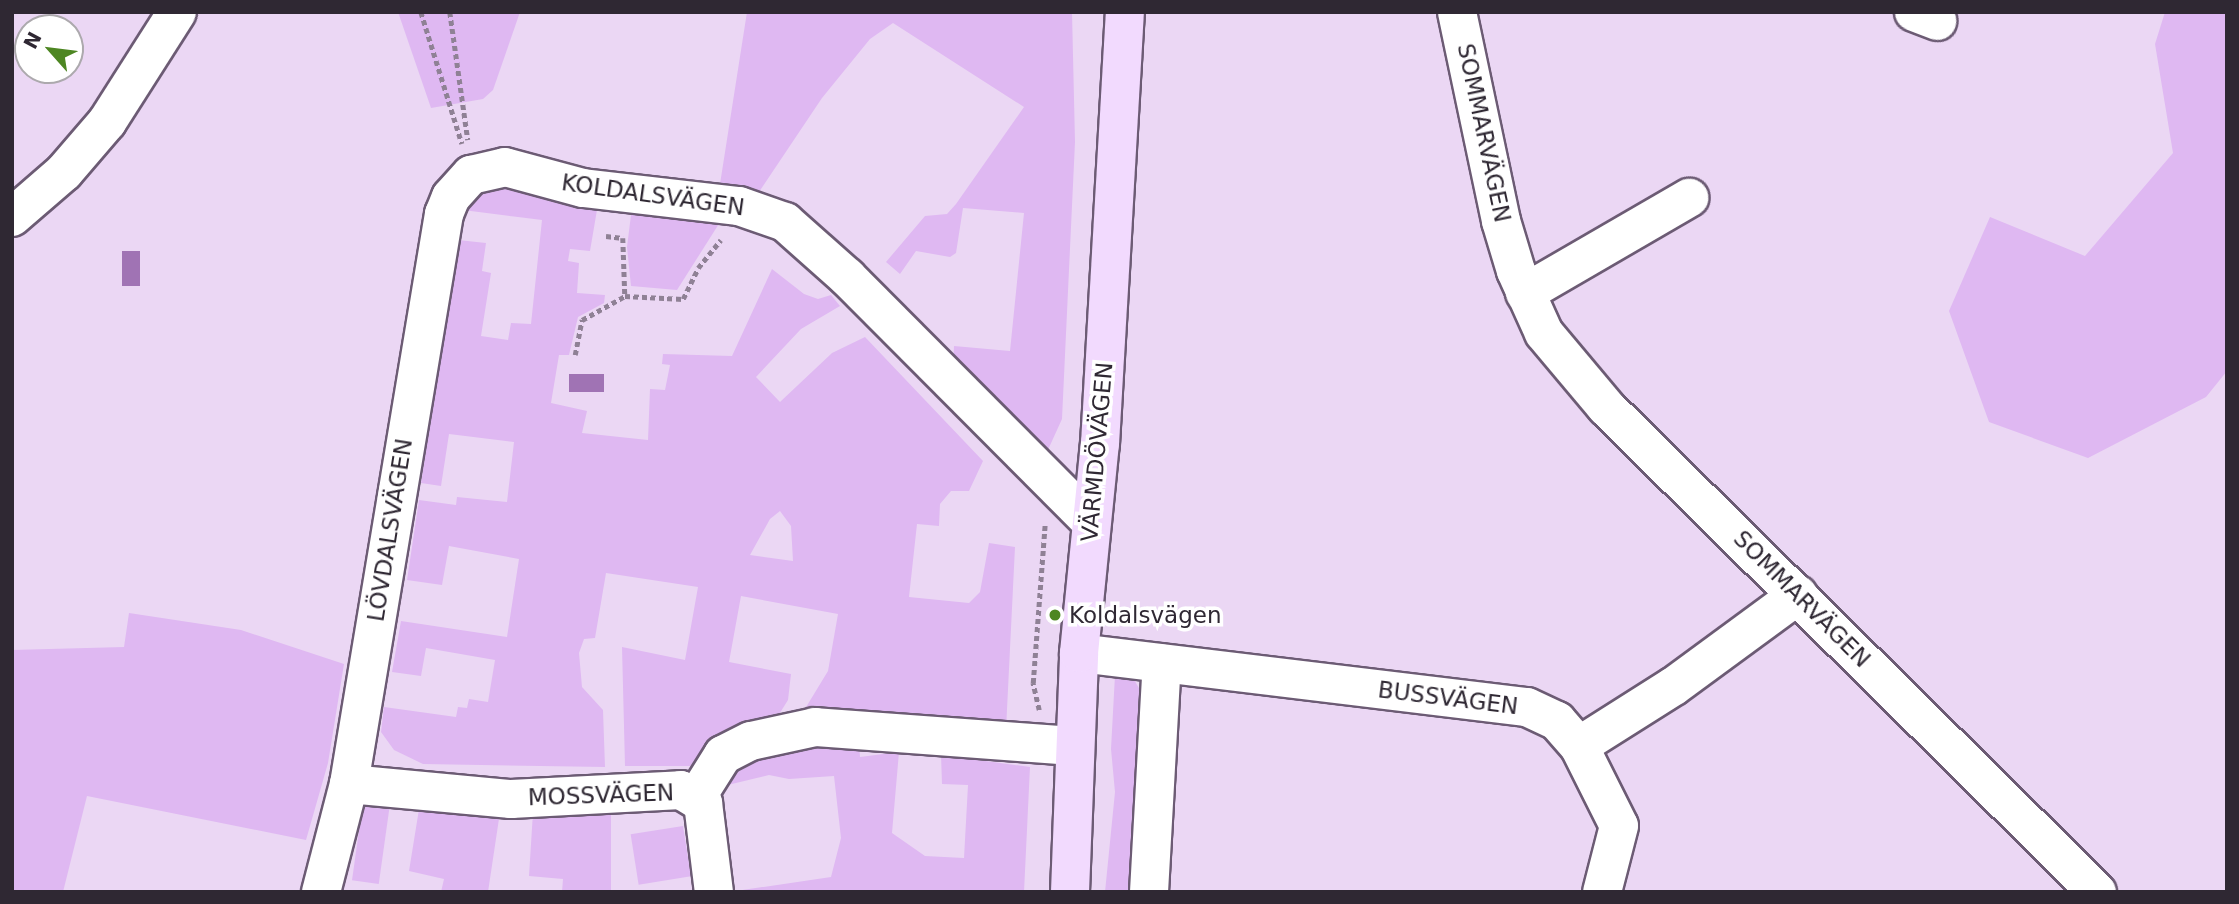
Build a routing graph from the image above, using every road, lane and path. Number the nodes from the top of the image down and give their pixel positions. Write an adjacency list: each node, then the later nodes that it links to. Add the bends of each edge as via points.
1 (177, 12): 8 (street, via 107,122 64,172)
2 (421, 12): 6 (path)
3 (450, 12): 6 (path)
4 (1125, 12): 14 (main road, VÄRMDÖVÄGEN, via 1100,444)
5 (1457, 12): 11 (street, SOMMARVÄGEN, via 1501,221)
6 (471, 176): 14 (street, KOLDALSVÄGEN, via 505,167 583,188 738,206 785,222 847,277); 20 (street, LÖVDALSVÄGEN, via 451,197 444,214)
7 (1689, 198): 11 (street)
8 (12, 217)
9 (726, 234): 12 (path, via 698,268 683,299)
10 (606, 236): 12 (path, via 624,238)
11 (1525, 293): 15 (street, SOMMARVÄGEN, via 1544,333 1577,377)
12 (625, 296): 13 (path, via 582,320)
13 (575, 355)
14 (1091, 522): 16 (main road, VÄRMDÖVÄGEN)
15 (1798, 595): 19 (street, via 1674,686); 27 (street, SOMMARVÄGEN)
16 (1079, 653): 17 (street, BUSSVÄGEN); 18 (main road, VÄRMDÖVÄGEN)
17 (1162, 663): 19 (street, BUSSVÄGEN, via 1527,707 1557,721); 25 (street)
18 (1074, 746): 21 (street, MOSSVÄGEN, via 840,726 782,733 723,755); 24 (main road, VÄRMDÖVÄGEN)
19 (1579, 746): 26 (street, BUSSVÄGEN, via 1619,826)
20 (349, 784): 21 (street, MOSSVÄGEN, via 511,799 681,790); 22 (street, LÖVDALSVÄGEN)
21 (696, 798): 23 (street, via 703,803)
22 (321, 892)
23 (714, 892)
24 (1070, 892)
25 (1149, 892)
26 (1602, 892)
27 (2097, 892)

